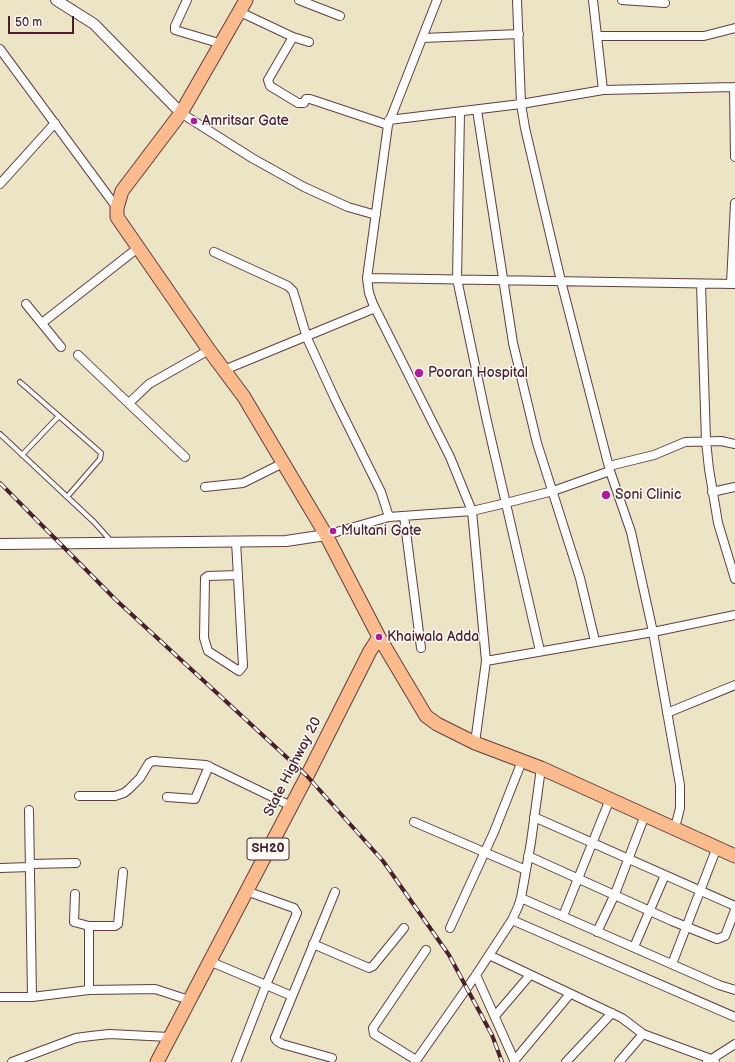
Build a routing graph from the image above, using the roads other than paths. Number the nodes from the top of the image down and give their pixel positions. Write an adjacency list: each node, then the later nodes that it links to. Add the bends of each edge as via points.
1 (56, 0): 23 (street, via 94,24)
2 (187, 0): 17 (street, via 175,30)
3 (299, 0): 10 (street)
4 (437, 0): 15 (street)
5 (517, 0): 12 (street)
6 (593, 0): 13 (street)
7 (622, 0): 8 (street)
8 (666, 3)
9 (243, 6): 14 (street); 17 (main road)
10 (340, 16)
11 (735, 28): 13 (street, via 704,36)
12 (519, 34): 15 (street); 21 (street)
13 (597, 36): 20 (street)
14 (293, 37): 16 (street); 25 (street, via 268,80 270,86 298,103 310,99)
15 (423, 38): 25 (street)
16 (309, 42)
17 (222, 44): 23 (main road)
18 (0, 49): 26 (street)
19 (735, 86): 20 (street); 27 (street)
20 (603, 90): 21 (street)
21 (521, 104): 22 (street); 37 (street)
22 (477, 110): 24 (street); 36 (street)
23 (181, 113): 30 (main road, via 122,191); 31 (street, via 252,158 317,194)
24 (460, 113): 25 (street); 35 (street)
25 (389, 123): 31 (street)
26 (55, 124): 28 (street); 30 (street)
27 (735, 156)
28 (0, 184)
29 (735, 203): 39 (street)
30 (117, 208): 32 (main road, via 118,217)
31 (376, 215): 34 (street)
32 (139, 247): 42 (street); 45 (main road)
33 (214, 252): 43 (street, via 291,289)
34 (367, 278): 35 (street); 41 (street)
35 (457, 279): 36 (street); 63 (street)
36 (502, 280): 37 (street); 60 (street, via 513,343)
37 (561, 281): 38 (street); 57 (street)
38 (701, 284): 39 (street); 52 (street)
39 (733, 284)
40 (26, 304): 42 (street)
41 (375, 308): 43 (street); 64 (street, via 450,457)
42 (42, 324): 44 (street)
43 (306, 335): 47 (street); 66 (street, via 382,492)
44 (61, 347)
45 (209, 350): 47 (main road); 49 (street, via 149,384)
46 (78, 355): 49 (street)
47 (224, 370): 56 (main road, via 244,397)
48 (20, 382): 50 (lane)
49 (129, 404): 55 (street)
50 (59, 416): 54 (lane); 62 (lane, via 102,454)
51 (0, 434): 54 (lane)
52 (706, 441): 53 (street); 57 (street, via 685,442); 61 (street)
53 (735, 444)
54 (22, 455): 62 (lane)
55 (185, 457)
56 (283, 463): 58 (street, via 240,484); 67 (main road)
57 (609, 468): 60 (street); 74 (street, via 631,532)
58 (204, 487)
59 (735, 488): 61 (street)
60 (553, 491): 63 (street); 76 (street, via 580,578)
61 (712, 492): 72 (street, via 718,523)
62 (67, 497): 69 (lane)
63 (506, 504): 64 (street); 78 (street)
64 (472, 511): 65 (street); 79 (street)
65 (404, 516): 66 (street); 77 (street)
66 (389, 518): 67 (street)
67 (326, 535): 68 (street, via 286,540); 75 (main road)
68 (236, 541): 69 (street); 71 (street)
69 (112, 542): 70 (street)
70 (0, 544)
71 (238, 575): 71 (street, via 243,666 239,671 207,649 204,638 204,578)
72 (735, 578)
73 (735, 616): 74 (street)
74 (653, 632): 76 (street); 81 (street)
75 (379, 637): 82 (main road, via 426,716); 89 (main road, State Highway 20 / SH20)
76 (595, 641): 78 (street)
77 (421, 648)
78 (540, 651): 79 (street)
79 (486, 661): 82 (street)
80 (735, 685): 81 (street)
81 (667, 713): 94 (street, via 680,785 680,808)
82 (475, 743): 83 (main road)
83 (522, 761): 85 (main road); 97 (street)
84 (209, 766): 86 (street, via 152,761 140,778 124,793 115,796); 87 (street, via 197,798 192,800); 89 (street)
85 (541, 768): 88 (main road); 92 (street)
86 (79, 796)
87 (167, 797)
88 (610, 799): 91 (main road); 95 (street)
89 (291, 806): 108 (main road, State Highway 20 / SH20)
90 (29, 810): 102 (street)
91 (645, 815): 94 (main road); 100 (street)
92 (534, 817): 95 (street); 98 (street)
93 (414, 822): 97 (street)
94 (675, 828): 96 (main road)
95 (593, 843): 100 (street); 107 (street)
96 (717, 847): 99 (main road); 109 (street)
97 (484, 852): 104 (street); 122 (street)
98 (528, 856): 104 (street); 107 (street)
99 (735, 856)
100 (629, 859): 106 (street); 112 (street)
101 (76, 863): 102 (street)
102 (30, 866): 103 (street); 138 (street)
103 (0, 868)
104 (526, 870): 113 (street)
105 (123, 872): 119 (street, via 118,924)
106 (665, 875): 109 (street); 115 (street)
107 (579, 878): 112 (street); 117 (street)
108 (246, 891): 128 (main road, State Highway 20 / SH20); 132 (street, via 294,908 297,913)
109 (700, 891): 114 (street); 120 (street)
110 (335, 892): 124 (street)
111 (75, 894): 119 (street, via 74,922)
112 (615, 894): 115 (street); 123 (street)
113 (521, 898): 117 (street); 118 (street)
114 (735, 906)
115 (650, 910): 120 (street); 125 (street)
116 (735, 910): 120 (street, via 726,933 721,938 717,939)
117 (563, 916): 123 (street)
118 (512, 920): 127 (street); 142 (street)
119 (89, 926): 133 (street)
120 (686, 927): 129 (street)
121 (404, 928): 124 (street, via 369,968)
122 (450, 928)
123 (597, 932): 125 (street)
124 (313, 944): 136 (street)
125 (634, 947): 129 (street)
126 (426, 950): 147 (street, via 373,1028 374,1034)
127 (489, 955): 130 (street); 131 (street)
128 (209, 961): 132 (street); 139 (main road, State Highway 20 / SH20)
129 (672, 964): 134 (street)
130 (476, 975): 141 (street); 147 (street)
131 (530, 975): 135 (street); 141 (street)
132 (266, 985): 136 (street); 152 (street)
133 (90, 990): 138 (street); 139 (street, via 155,989)
134 (735, 990)
135 (570, 994): 140 (street); 148 (street)
136 (292, 996): 146 (street, via 275,1034 277,1041)
137 (0, 997): 138 (street)
138 (32, 997)
139 (189, 1000): 144 (main road, State Highway 20 / SH20)
140 (612, 1013): 143 (street, via 627,1020); 153 (street)
141 (494, 1016): 148 (street)
142 (735, 1017)
143 (643, 1034): 149 (street); 154 (street)
144 (169, 1037): 150 (street, via 110,1034 76,1038); 151 (main road, State Highway 20 / SH20)
145 (735, 1044): 149 (street)
146 (332, 1058)
147 (416, 1061)
148 (514, 1061)
149 (711, 1061)
150 (12, 1062)
151 (157, 1062)
152 (236, 1062)
153 (566, 1062)
154 (619, 1062)

